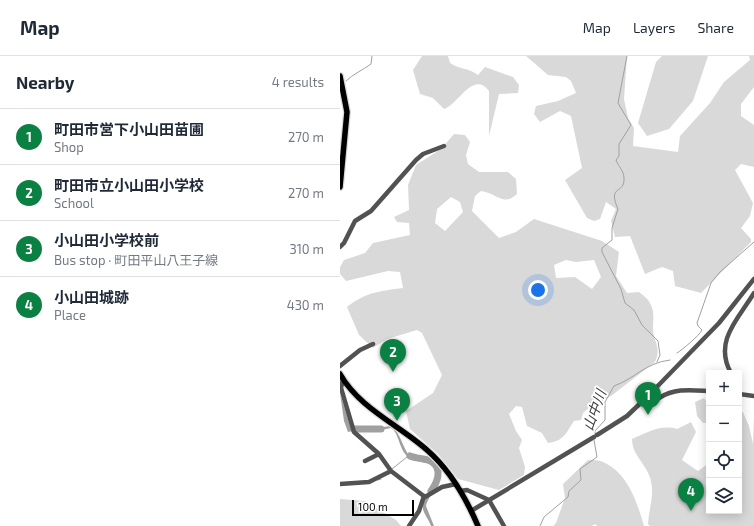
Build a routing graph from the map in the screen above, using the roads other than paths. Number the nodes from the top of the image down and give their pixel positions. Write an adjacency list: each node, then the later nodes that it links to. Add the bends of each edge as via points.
1 (340, 76): 3 (main road, via 347,112)
2 (444, 146): 5 (street, via 423,154 416,160 371,211 355,221)
3 (341, 174): 4 (main road)
4 (340, 187)
5 (340, 247)
6 (754, 279): 14 (street, via 714,328)
7 (754, 293): 10 (street, via 728,334 726,356)
8 (373, 344): 9 (street, via 360,350)
9 (340, 366)
10 (730, 370)
11 (341, 377): 16 (street, via 341,388 353,429); 20 (main road, via 359,398 434,456)
12 (706, 391): 14 (street, via 678,390 668,392 659,398)
13 (742, 394): 15 (street)
14 (649, 395): 23 (street, via 630,413 595,436)
15 (754, 396)
16 (379, 454): 17 (street); 18 (street)
17 (365, 461)
18 (391, 471): 19 (street, via 369,482); 22 (street)
19 (340, 484)
20 (456, 484): 21 (main road); 22 (street, via 442,487)
21 (460, 491): 23 (street, via 467,490); 24 (main road)
22 (424, 496): 25 (street, via 419,511)
23 (489, 500): 24 (street); 27 (street)
24 (471, 511): 26 (main road)
25 (409, 526)
26 (478, 526)
27 (504, 526)

